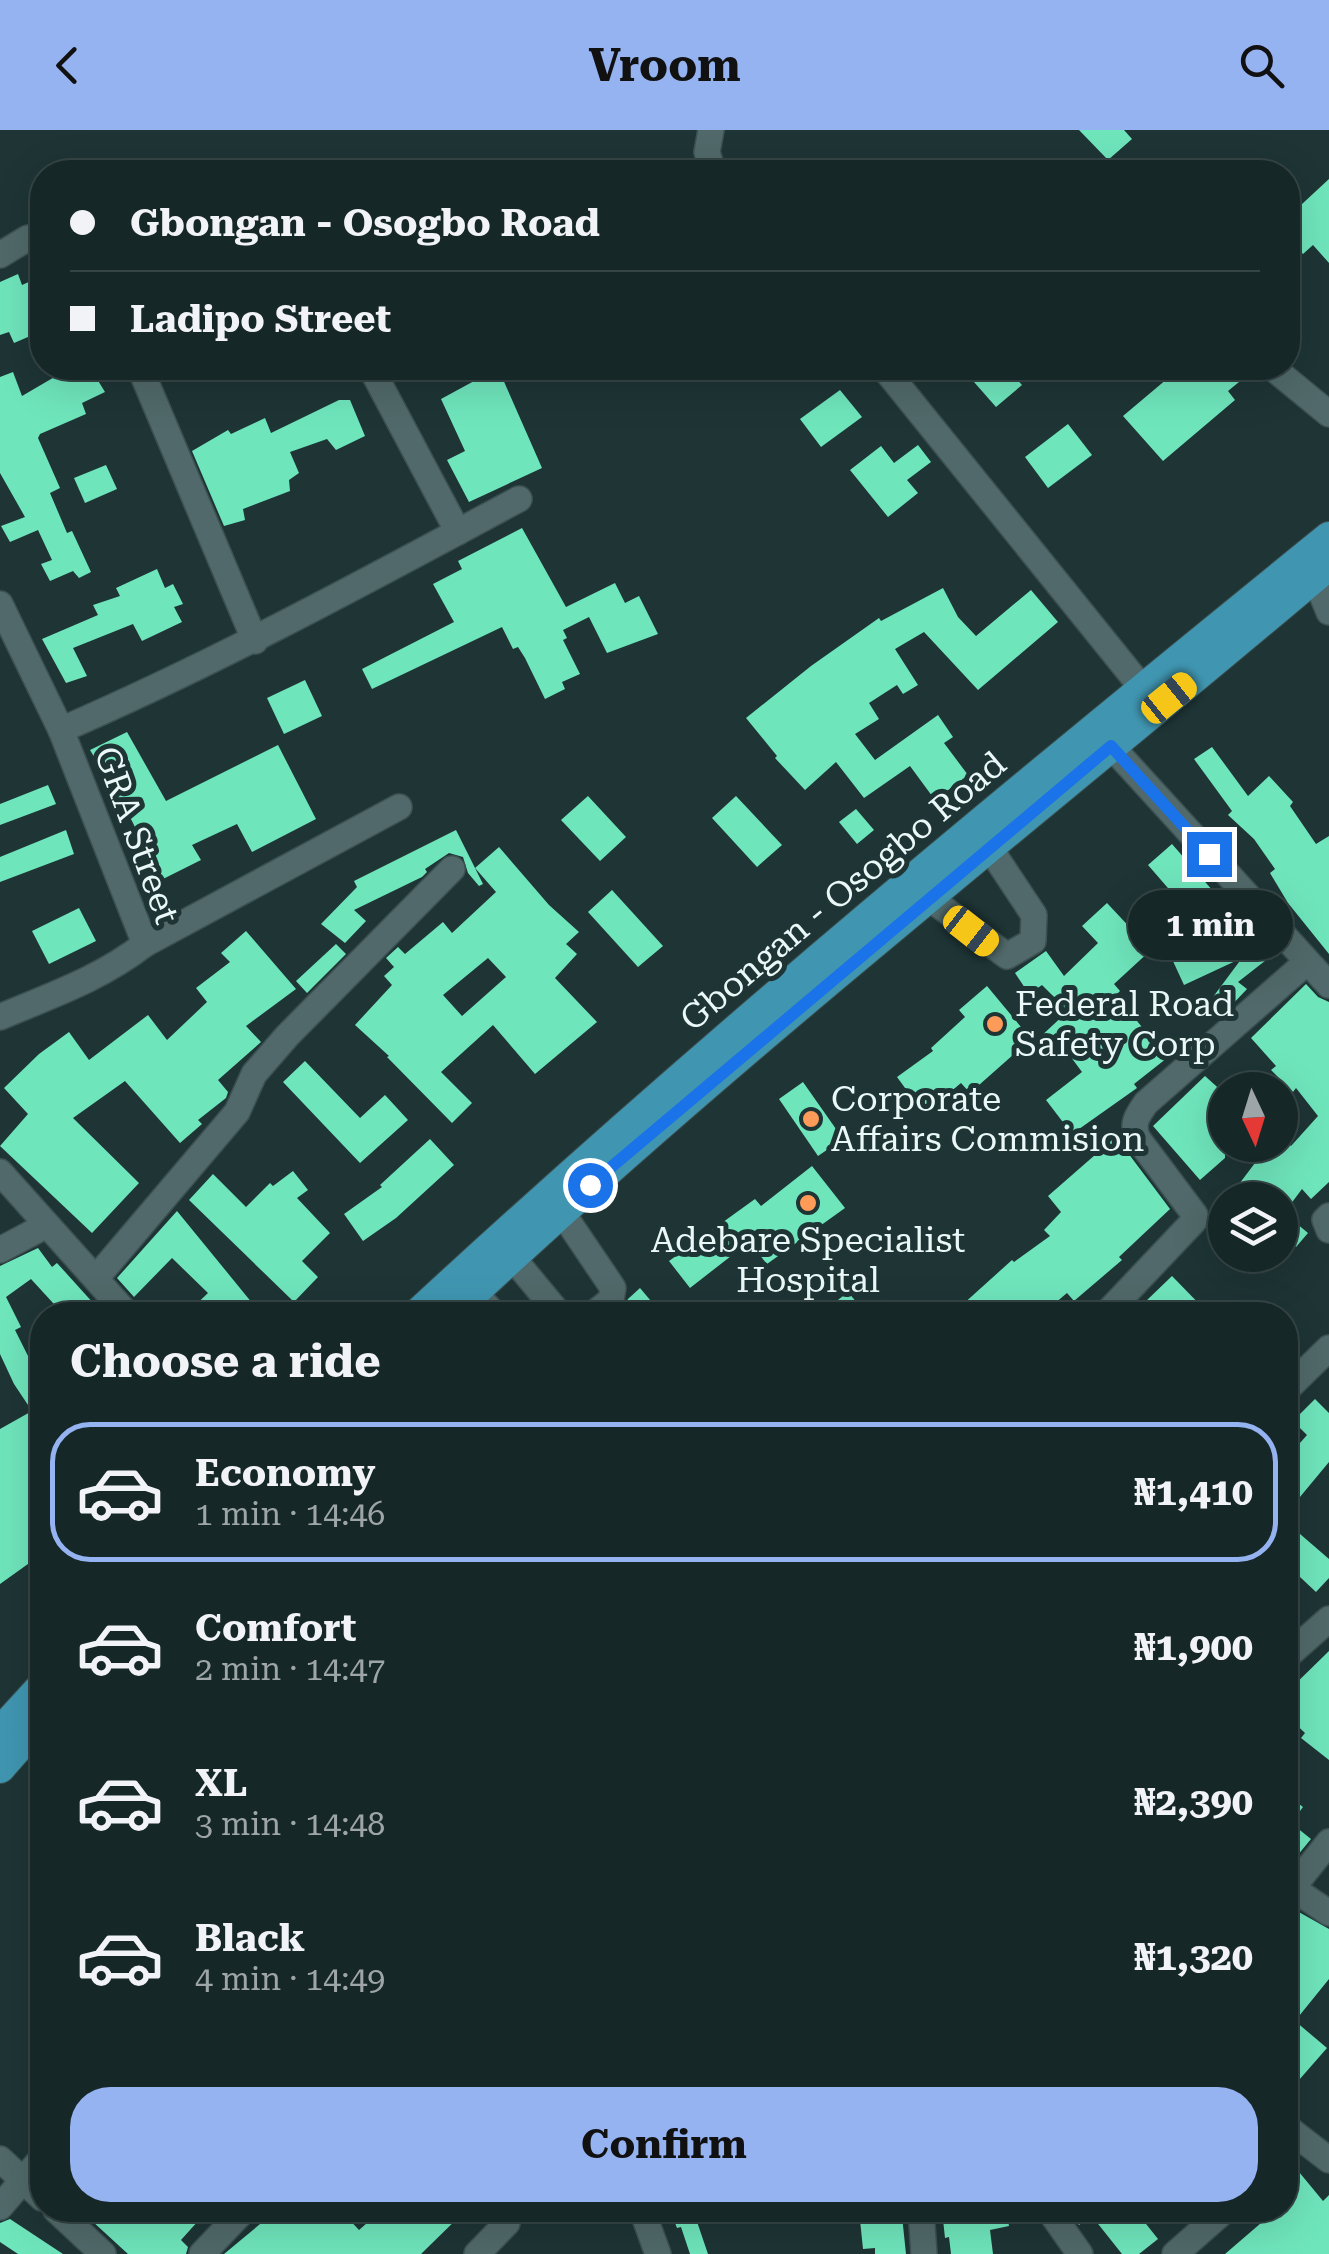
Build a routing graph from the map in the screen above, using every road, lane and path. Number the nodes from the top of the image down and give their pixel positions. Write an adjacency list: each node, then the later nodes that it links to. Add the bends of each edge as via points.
1 (711, 130): 2 (street)
2 (709, 160)
3 (30, 238): 4 (street)
4 (0, 255)
5 (145, 380): 16 (street)
6 (377, 380): 11 (street)
7 (894, 380): 17 (street)
8 (1288, 380): 9 (street)
9 (1329, 414)
10 (519, 499): 11 (street)
11 (458, 532): 16 (street)
12 (1329, 537): 17 (main road, Gbongan - Osogbo Road)
13 (1322, 571): 15 (street); 19 (main road, Gbongan - Osogbo Road)
14 (0, 604): 18 (street, GRA Street)
15 (1329, 612)
16 (255, 641): 18 (street)
17 (1144, 689): 38 (main road, Gbongan - Osogbo Road, via 758,1010)
18 (61, 730): 24 (street, GRA Street)
19 (1111, 746): 21 (main road, Gbongan - Osogbo Road); 25 (street)
20 (399, 807): 24 (street)
21 (988, 847): 23 (main road, Gbongan - Osogbo Road); 23 (street, via 1034,915 1033,941 1007,956)
22 (452, 869): 35 (street, via 254,1074 237,1112)
23 (928, 898): 29 (main road, Gbongan - Osogbo Road)
24 (145, 944): 27 (street, GRA Street, via 83,984)
25 (1307, 962): 26 (street); 43 (street, via 1139,1113 1138,1140 1195,1215)
26 (1329, 985)
27 (0, 1016)
28 (0, 1172): 31 (street)
29 (561, 1211): 34 (main road, Gbongan - Osogbo Road); 42 (street, via 613,1288)
30 (1329, 1216): 32 (street)
31 (46, 1226): 33 (street); 35 (street)
32 (1329, 1230)
33 (0, 1250)
34 (512, 1256): 36 (main road, Gbongan - Osogbo Road); 41 (street)
35 (97, 1278): 37 (street)
36 (474, 1292): 39 (main road, Gbongan - Osogbo Road); 40 (street)
37 (117, 1302)
38 (430, 1302)
39 (464, 1302)
40 (483, 1302)
41 (549, 1302)
42 (608, 1302)
43 (1117, 1302)
44 (1329, 1348): 45 (street)
45 (1298, 1379)
46 (1329, 1619): 47 (street)
47 (1298, 1645)
48 (30, 1699): 49 (main road)
49 (0, 1732)
50 (30, 1734): 51 (main road)
51 (0, 1768)
52 (1329, 1842): 53 (street)
53 (1298, 1881)
54 (1298, 1897): 55 (street)
55 (1329, 1913)
56 (1298, 2136): 58 (street)
57 (0, 2159): 60 (street)
58 (1329, 2160)
59 (30, 2171): 60 (street)
60 (22, 2179): 61 (street); 62 (street)
61 (30, 2187)
62 (0, 2207)
63 (69, 2222): 70 (street)
64 (233, 2222): 71 (street)
65 (646, 2222): 73 (street)
66 (921, 2222): 74 (street)
67 (1057, 2222): 75 (street)
68 (1211, 2222): 76 (street)
69 (507, 2223): 72 (street)
70 (103, 2254)
71 (202, 2254)
72 (476, 2254)
73 (658, 2254)
74 (924, 2254)
75 (1080, 2254)
76 (1175, 2254)

